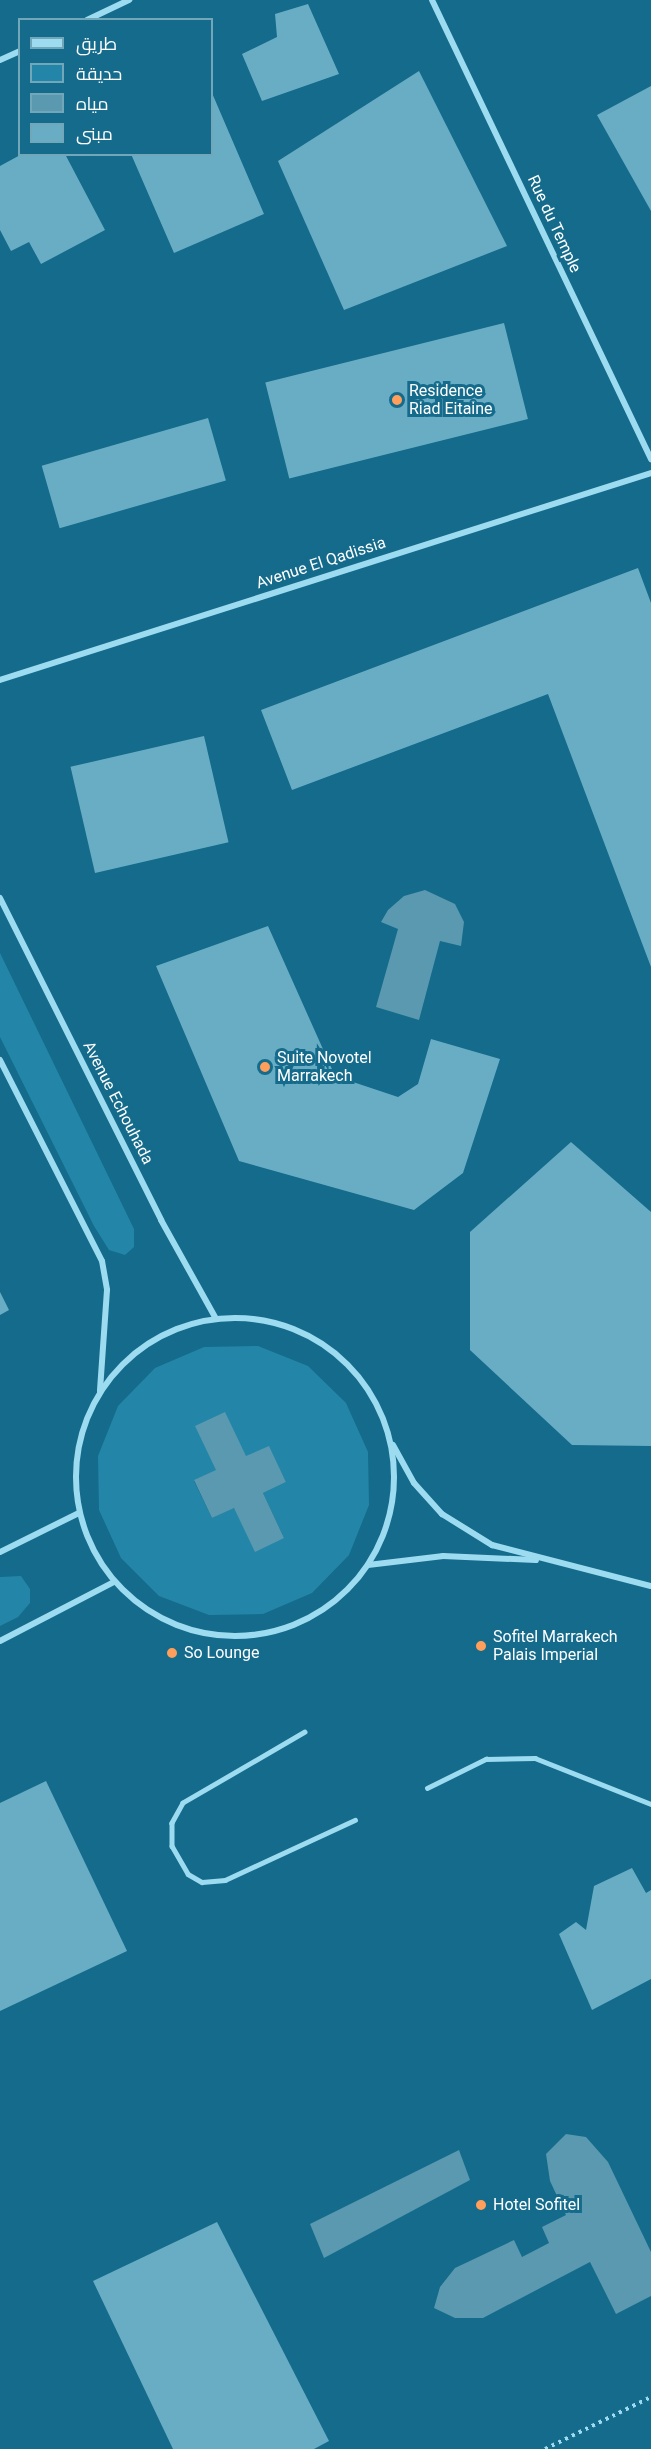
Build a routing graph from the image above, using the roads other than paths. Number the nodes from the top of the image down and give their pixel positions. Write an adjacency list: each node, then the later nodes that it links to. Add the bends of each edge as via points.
1 (129, 0): 3 (street)
2 (432, 0): 6 (street, Rue du Temple)
3 (91, 18)
4 (18, 52): 5 (street)
5 (0, 60)
6 (651, 459)
7 (651, 473): 8 (street, Avenue El Qadissia)
8 (0, 680)
9 (0, 898): 11 (street, Avenue Echouhada, via 161,1220)
10 (0, 1060): 12 (street, via 102,1261 107,1290)
11 (216, 1319): 12 (street, via 182,1327 150,1342 122,1364); 13 (street, via 280,1324 327,1347 370,1394)
12 (100, 1391): 14 (street, via 78,1443 75,1485)
13 (390, 1441): 16 (street, via 414,1483 442,1514 492,1545); 17 (street, via 394,1484 390,1512)
14 (79, 1513): 15 (street); 18 (street, via 93,1550)
15 (0, 1552)
16 (549, 1560): 17 (street, via 443,1556); 19 (street)
17 (368, 1565): 18 (street, via 341,1596 318,1612 279,1630 244,1635 212,1634 176,1625 142,1607)
18 (114, 1582): 20 (street)
19 (651, 1586)
20 (0, 1641)
21 (305, 1732): 24 (lane, via 183,1803 172,1823 172,1846 188,1874 202,1882 225,1880)
22 (427, 1788): 23 (lane, via 486,1759 525,1758)
23 (651, 1804)
24 (355, 1820)

